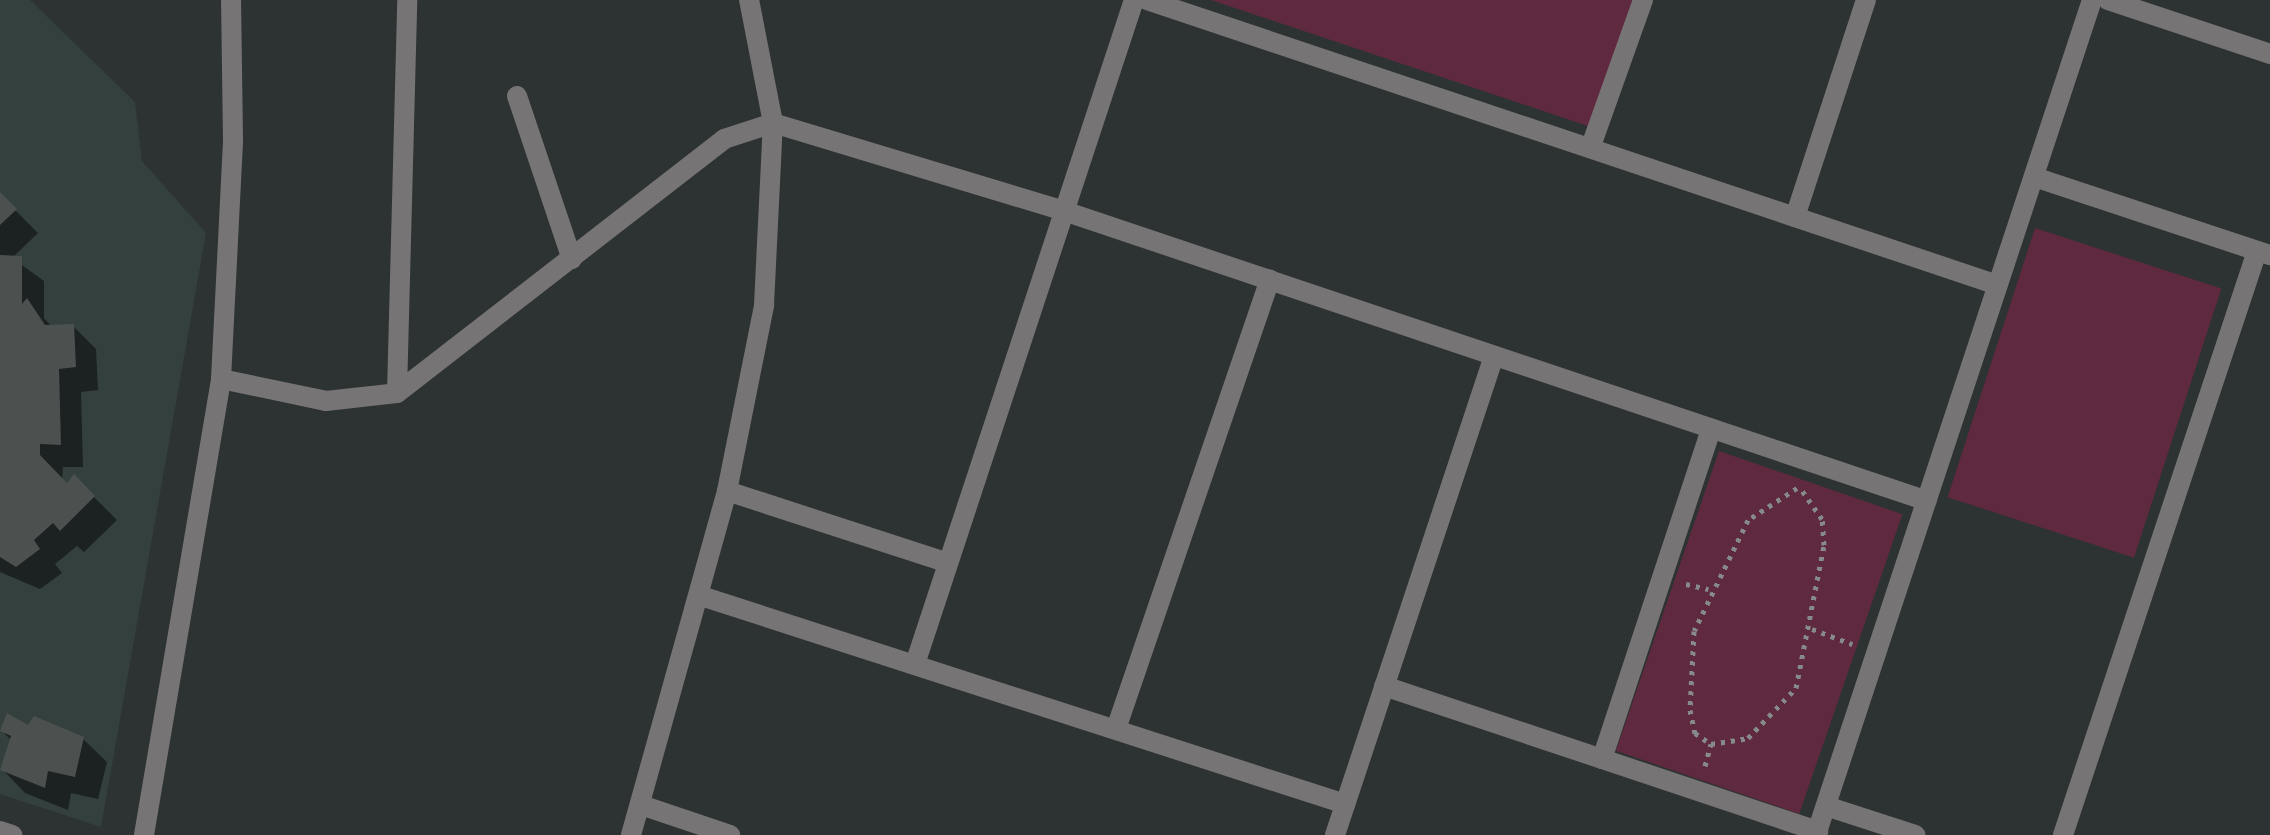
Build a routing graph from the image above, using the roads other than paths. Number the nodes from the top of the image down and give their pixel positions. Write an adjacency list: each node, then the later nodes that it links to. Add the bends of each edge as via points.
1 (231, 0): 22 (street, via 233,140)
2 (407, 0): 23 (street)
3 (749, 0): 12 (street)
4 (1134, 0): 15 (street)
5 (1147, 0): 13 (street)
6 (1643, 0): 13 (street)
7 (1866, 0): 16 (street)
8 (2092, 0): 14 (street)
9 (2108, 0): 10 (street)
10 (2270, 54)
11 (517, 96): 18 (street)
12 (773, 123): 15 (street); 18 (street, via 724,139); 25 (street, via 764,305)
13 (1591, 146): 16 (street)
14 (2034, 177): 17 (street); 20 (street)
15 (1064, 211): 19 (street); 27 (street)
16 (1795, 217): 20 (street)
17 (2263, 253): 44 (street)
18 (572, 259): 23 (street)
19 (1270, 279): 21 (street); 31 (street)
20 (1998, 285): 26 (street)
21 (1494, 356): 24 (street); 30 (street)
22 (221, 379): 23 (street, via 326,401); 39 (street)
23 (397, 393)
24 (1711, 429): 26 (street); 32 (street)
25 (727, 491): 27 (street); 28 (street)
26 (1927, 501): 35 (street)
27 (948, 563): 29 (street)
28 (701, 596): 29 (street); 34 (street)
29 (916, 661): 31 (street)
30 (1384, 686): 32 (street); 33 (street)
31 (1117, 726): 33 (street)
32 (1602, 759): 37 (street)
33 (1345, 804): 42 (street)
34 (641, 805): 40 (street); 41 (street)
35 (1826, 806): 37 (street); 43 (street)
36 (0, 831): 38 (street)
37 (1817, 833)
38 (12, 835)
39 (144, 835)
40 (631, 835)
41 (730, 835)
42 (1335, 835)
43 (1915, 835)
44 (2063, 835)

